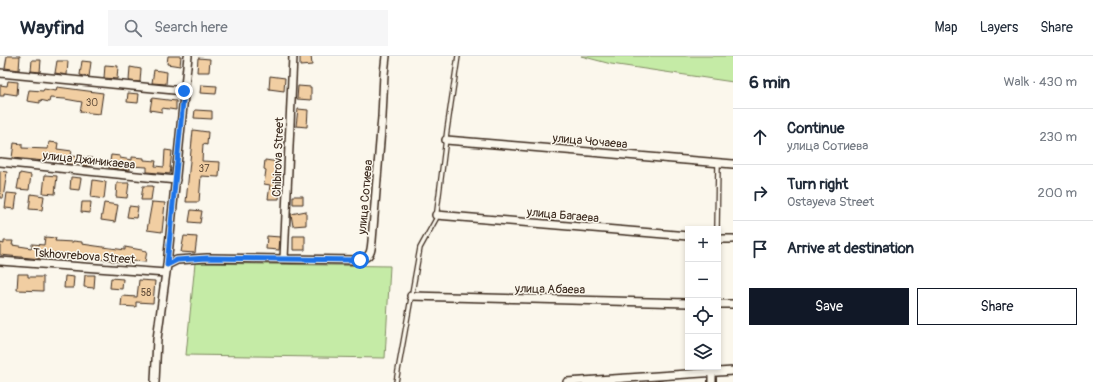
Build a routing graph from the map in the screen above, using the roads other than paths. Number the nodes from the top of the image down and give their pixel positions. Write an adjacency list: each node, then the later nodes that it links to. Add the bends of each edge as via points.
1 (188, 56): 6 (street)
2 (293, 56): 17 (street, Chibirova Street)
3 (386, 56): 17 (street, улица Сотиева, via 371,252 360,260)
4 (458, 56): 7 (lane)
5 (0, 73): 6 (street)
6 (184, 91): 11 (street)
7 (446, 140): 9 (street, улица Чочаева); 12 (lane)
8 (0, 162): 11 (street, улица Джиникаева)
9 (718, 163): 10 (street, улица Чочаева); 13 (lane)
10 (733, 164)
11 (176, 180): 19 (street)
12 (436, 215): 14 (street, улица Багаева); 20 (lane, via 420,248)
13 (717, 226)
14 (685, 236)
15 (721, 239): 16 (street)
16 (733, 239)
17 (284, 259): 19 (street, улица Сотиева, via 190,258 177,260)
18 (0, 261): 19 (street, Tskhovrebova Street)
19 (166, 269): 28 (street, via 157,339)
20 (411, 296): 21 (street, улица Абаева); 29 (lane)
21 (685, 303)
22 (721, 304): 23 (street)
23 (733, 304)
24 (701, 370): 30 (street)
25 (712, 370): 31 (street)
26 (721, 370): 27 (street)
27 (733, 371)
28 (155, 382)
29 (396, 382)
30 (567, 382)
31 (712, 382)

